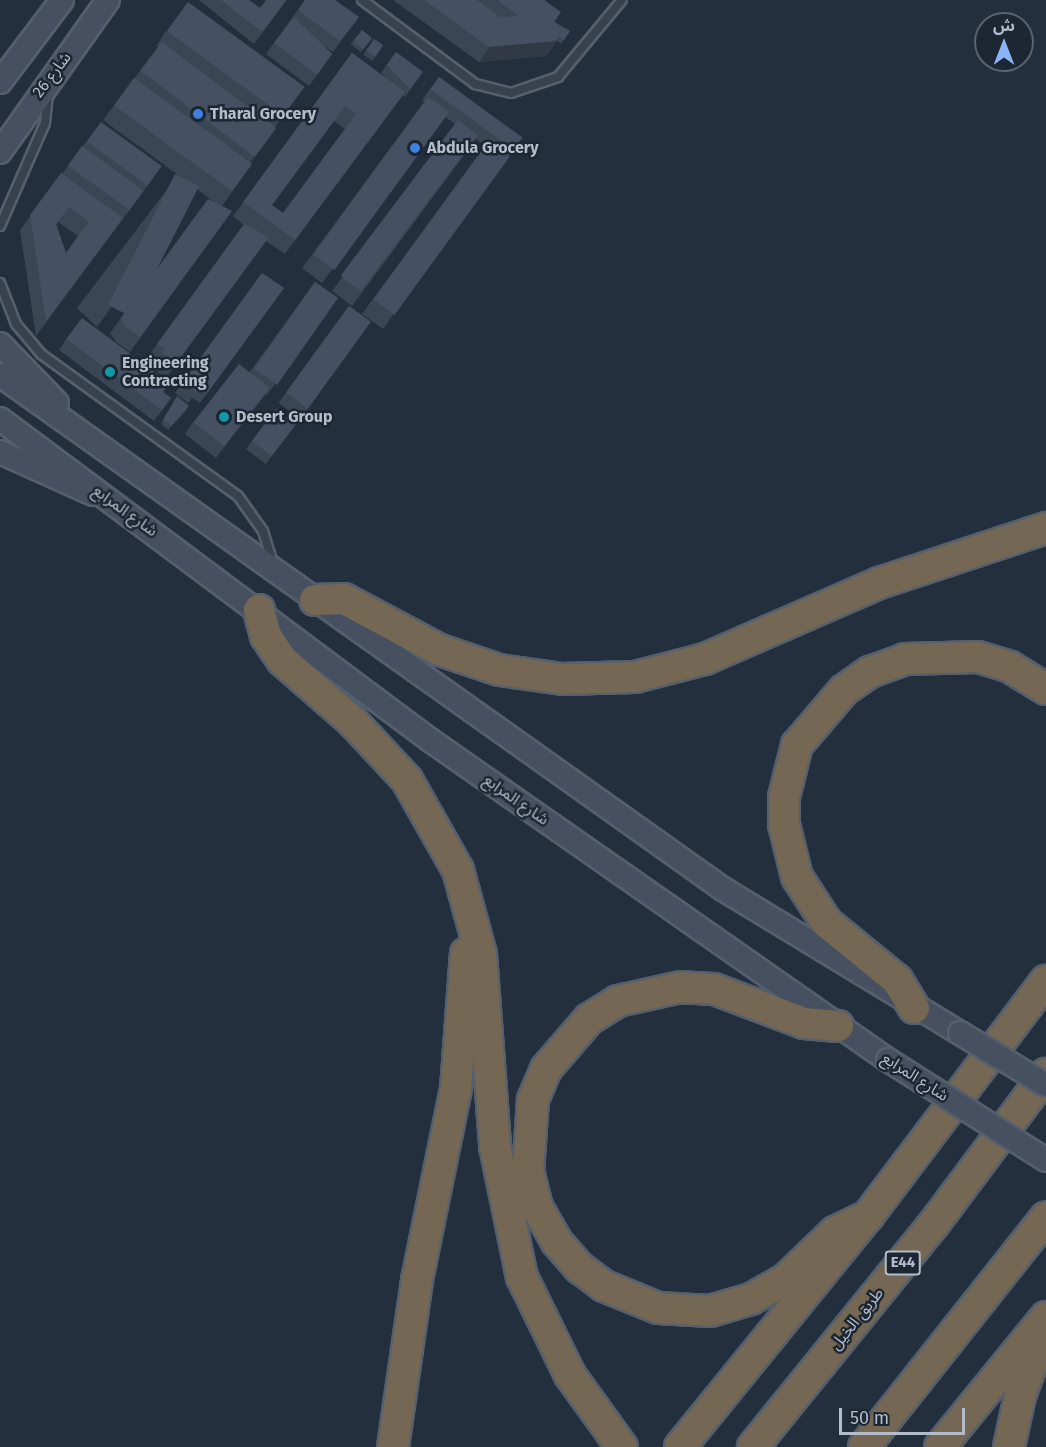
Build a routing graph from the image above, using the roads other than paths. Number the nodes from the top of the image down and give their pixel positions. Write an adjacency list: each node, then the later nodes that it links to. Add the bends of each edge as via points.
1 (62, 0): 5 (main road)
2 (108, 0): 6 (main road, شارع 26)
3 (362, 0): 4 (lane, via 475,84 511,93 558,77)
4 (621, 0)
5 (0, 82)
6 (47, 82): 7 (main road, شارع 26); 9 (lane, via 45,123)
7 (6, 135): 8 (main road, شارع 26)
8 (0, 152)
9 (0, 226)
10 (0, 283): 18 (lane, via 16,324 41,354 238,496 263,531)
11 (0, 344): 15 (main road)
12 (0, 375): 15 (main road)
13 (0, 419): 16 (main road, شارع المرابع)
14 (0, 452): 16 (main road, via 66,486)
15 (107, 453): 18 (main road)
16 (109, 499): 20 (main road, شارع المرابع)
17 (1046, 528): 19 (highway, via 879,583 705,659 634,677 562,679 500,670 440,650 344,599)
18 (275, 572): 19 (main road)
19 (315, 600): 24 (main road, via 723,889)
20 (260, 610): 22 (highway, via 266,636 282,660 353,722 420,799 444,838); 25 (main road, شارع المرابع, via 430,740)
21 (1046, 689): 24 (highway, via 1010,667 978,657 905,659 870,672 843,690 797,745 787,779 784,824 797,877 827,923 897,980)
22 (469, 902): 33 (highway, via 456,1089 417,1280); 34 (highway, via 482,964 501,1191 522,1277 570,1375)
23 (1046, 981): 29 (highway)
24 (914, 1008): 27 (main road, bridge)
25 (838, 1026): 28 (main road, شارع المرابع, bridge); 29 (highway, via 804,1023 714,989 681,987 618,1001 581,1026 546,1069 533,1100 528,1171 537,1207 557,1242 580,1268 621,1295 658,1308 710,1311 752,1299 786,1280 835,1232)
26 (1046, 1074): 36 (highway, طريق الخيل / E44, via 933,1225)
27 (1046, 1085)
28 (1046, 1160)
29 (868, 1216): 35 (highway)
30 (1046, 1217): 37 (highway)
31 (1046, 1317): 38 (highway)
32 (1046, 1325): 39 (highway, via 1020,1396)
33 (393, 1447)
34 (622, 1447)
35 (680, 1447)
36 (753, 1447)
37 (864, 1447)
38 (940, 1447)
39 (1009, 1447)

